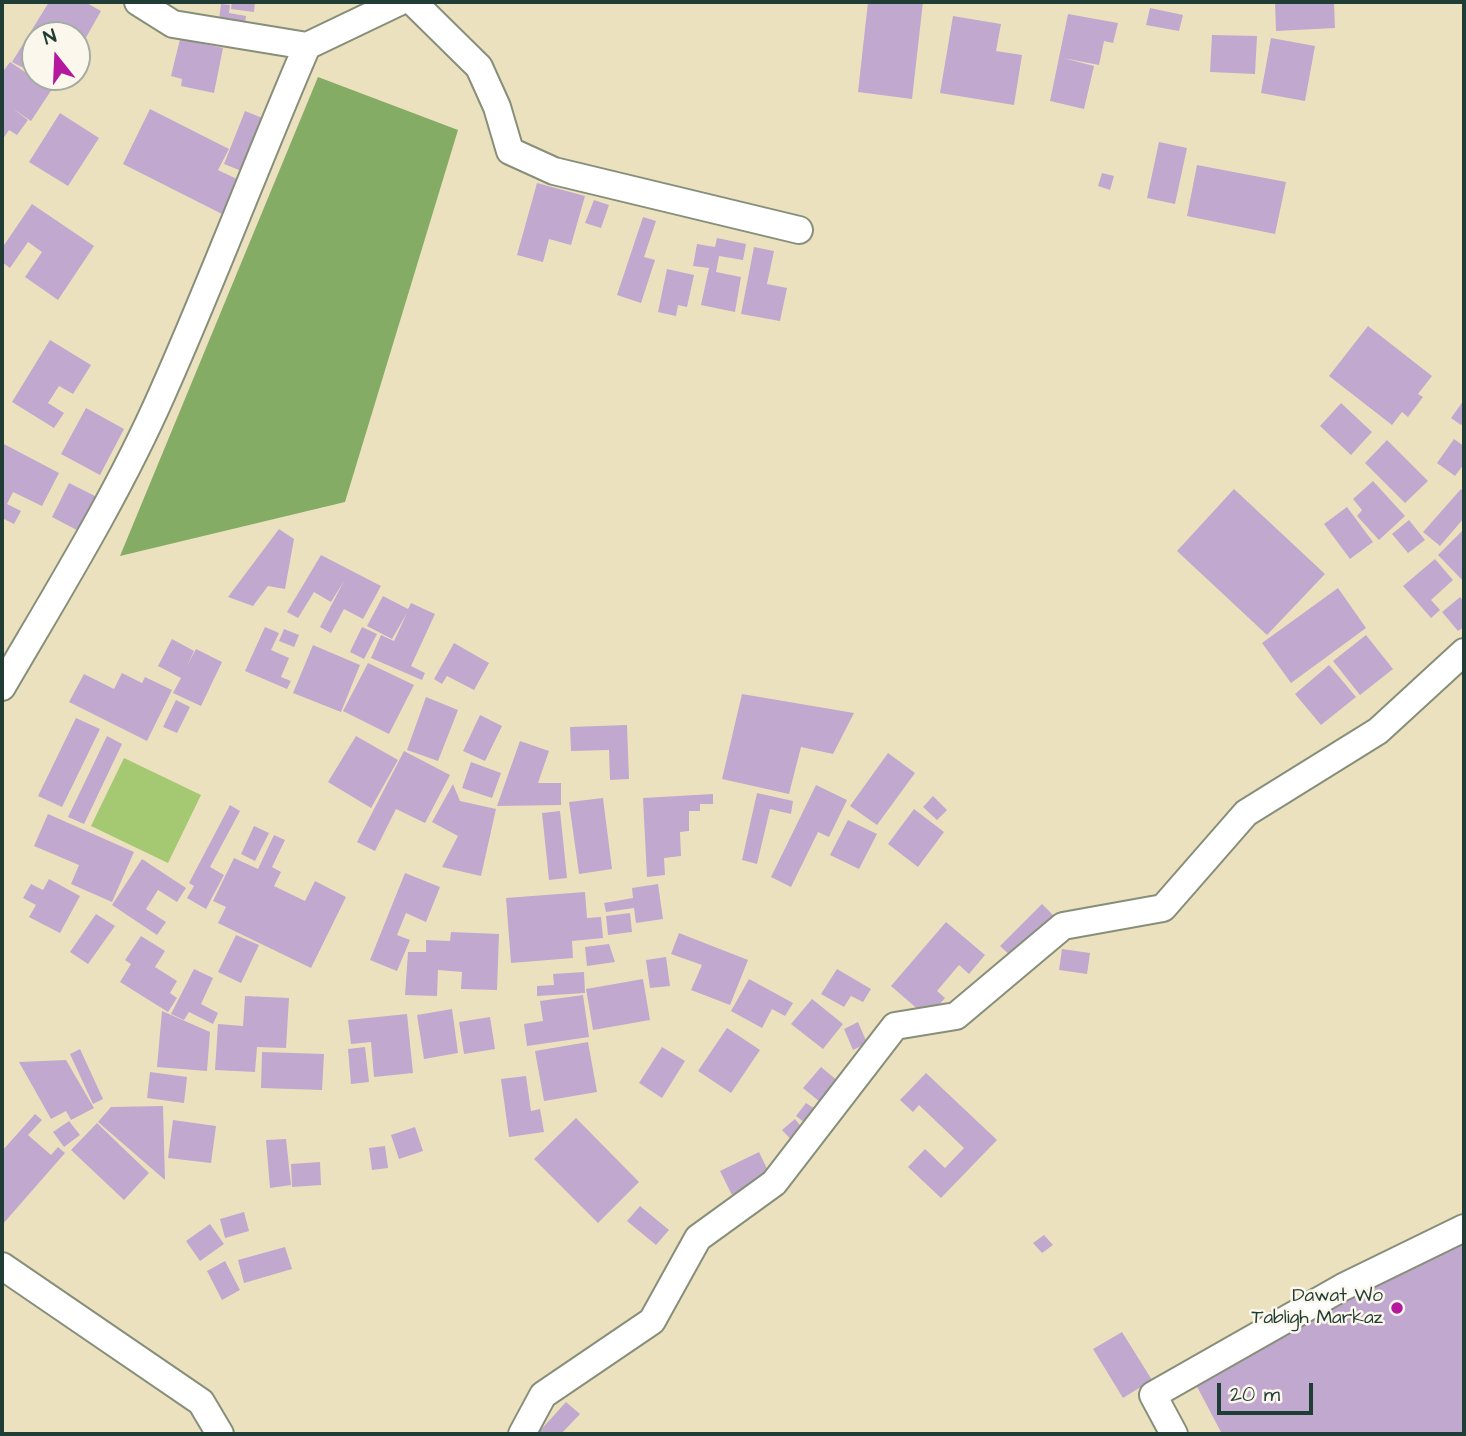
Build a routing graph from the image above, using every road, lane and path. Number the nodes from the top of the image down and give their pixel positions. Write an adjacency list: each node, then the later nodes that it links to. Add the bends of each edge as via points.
1 (138, 2): 4 (street, via 173,24)
2 (399, 2): 4 (street)
3 (413, 2): 5 (street, via 479,67 510,151 554,171)
4 (307, 47): 7 (street, via 162,394 94,531)
5 (799, 230)
6 (1464, 652): 11 (street, via 1378,731 1246,813 1163,908 1063,926 956,1016 895,1026 774,1183 698,1238 652,1321 543,1395)
7 (2, 687)
8 (1464, 1228): 12 (street, via 1343,1287 1153,1395)
9 (2, 1266): 10 (street, via 201,1402)
10 (220, 1434)
11 (522, 1434)
12 (1174, 1434)

